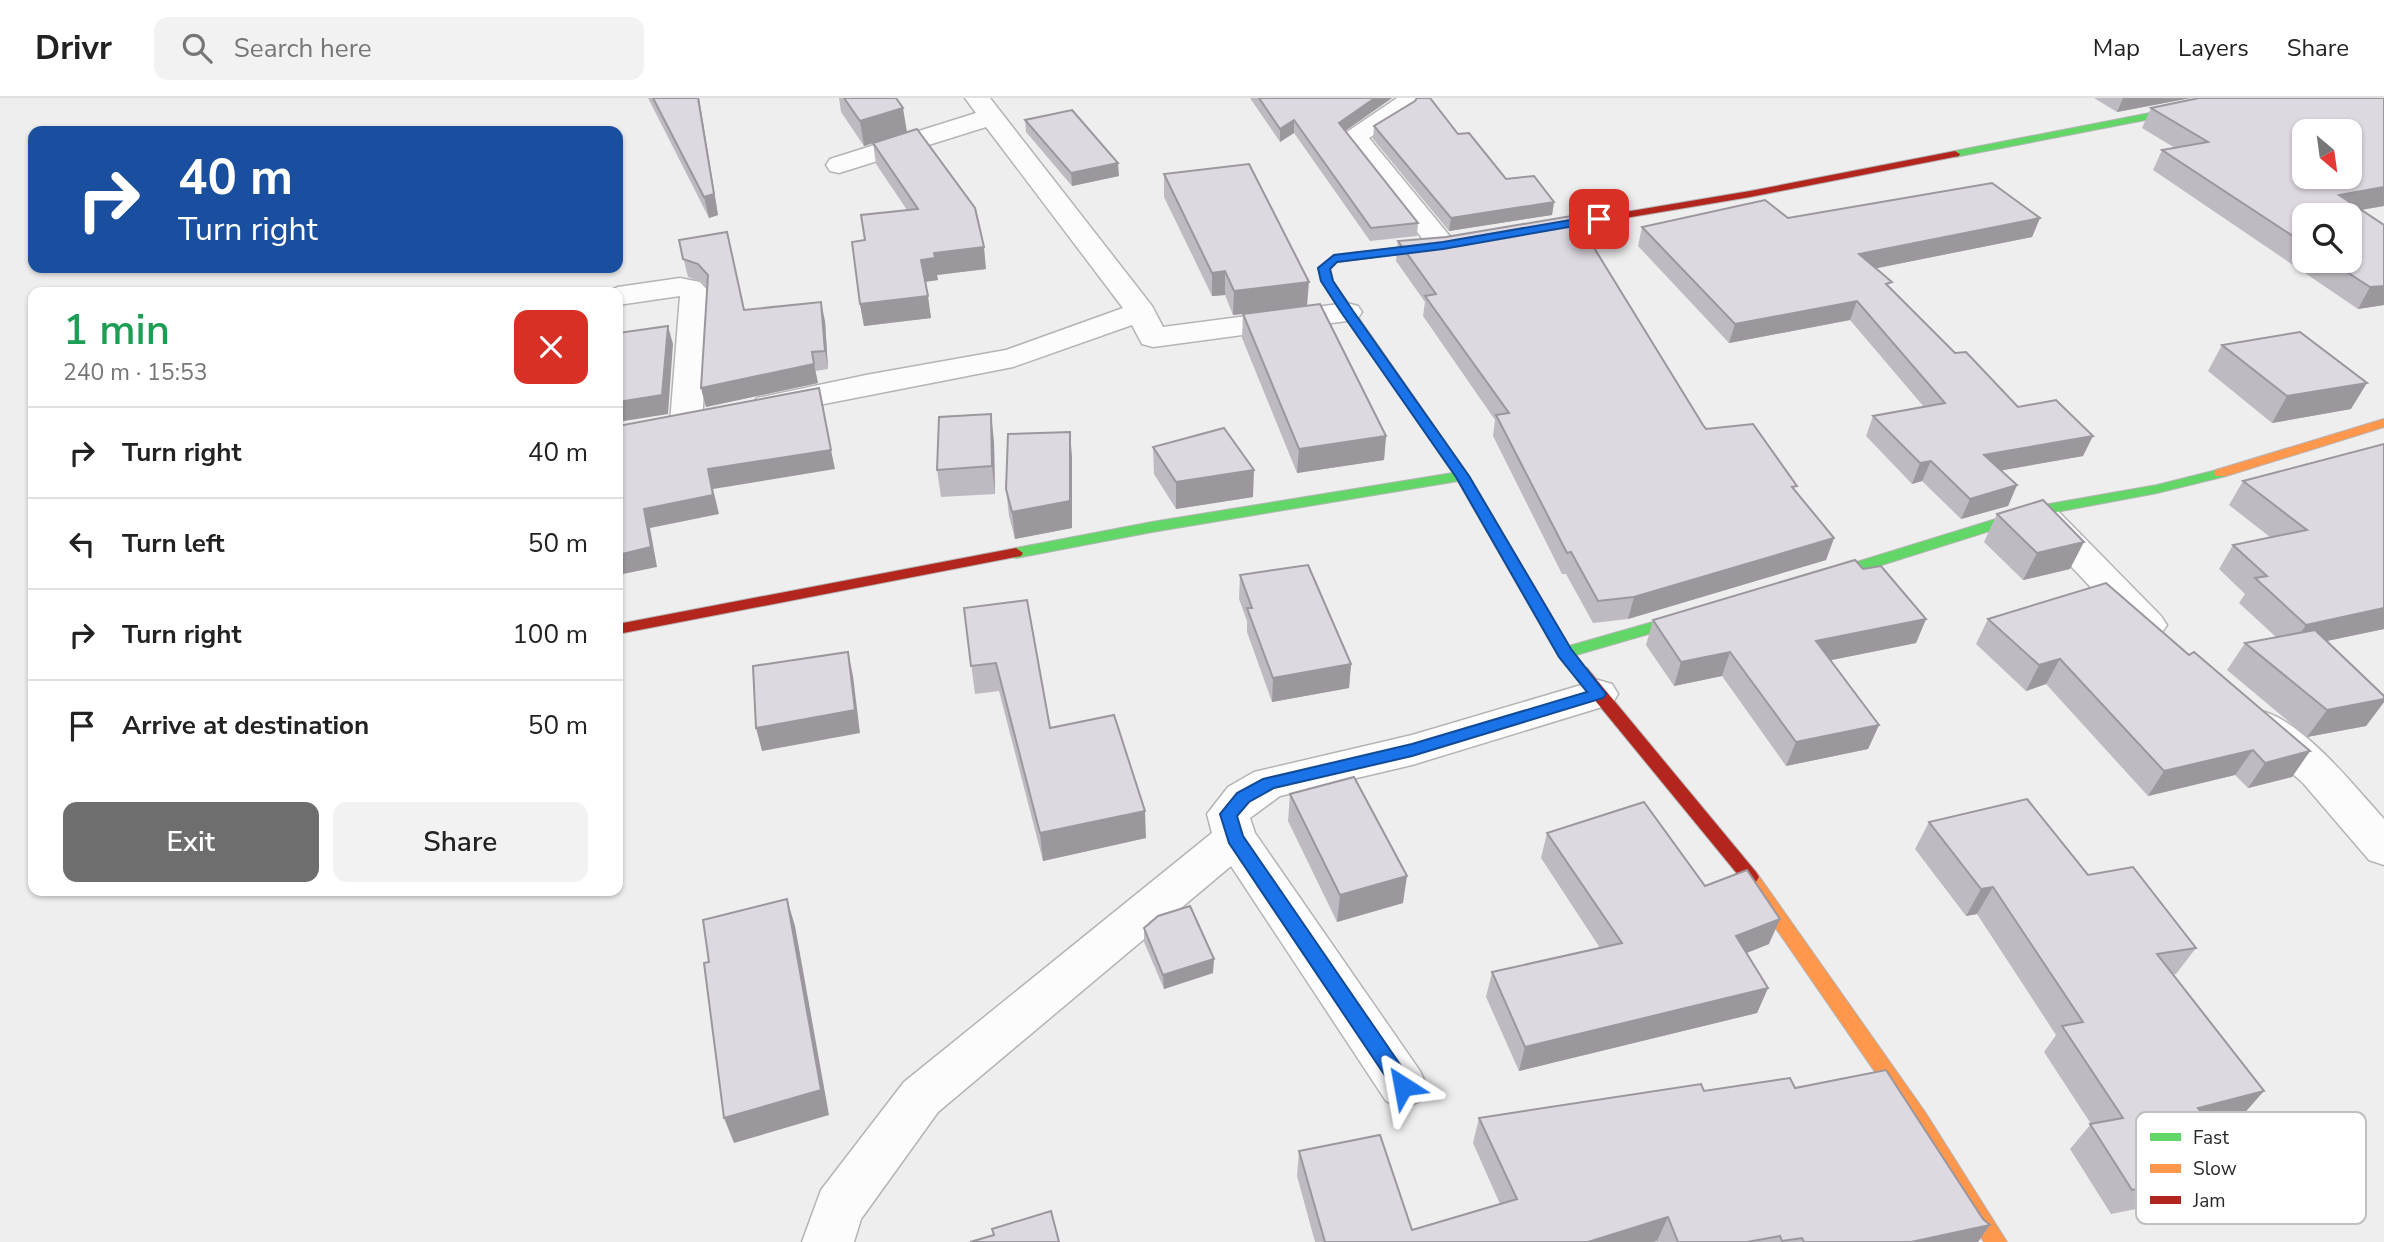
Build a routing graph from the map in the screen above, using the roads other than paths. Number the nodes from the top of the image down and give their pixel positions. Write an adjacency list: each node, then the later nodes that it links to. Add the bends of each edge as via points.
1 (1410, 98): 6 (street, via 1354,136)
2 (2243, 98): 5 (street, via 1750,194)
3 (984, 107): 4 (street); 8 (street)
4 (839, 165)
5 (1508, 234)
6 (1456, 244): 9 (street, via 1334,258 1324,268 1327,281)
7 (623, 295): 8 (street, via 680,287 695,293 699,420 1013,358)
8 (1142, 312): 9 (street, via 1153,338)
9 (1347, 312): 11 (street)
10 (2384, 423): 12 (street, via 2207,477)
11 (1462, 476): 15 (street, via 1152,527); 17 (street)
12 (2038, 511): 13 (street); 16 (street)
13 (1800, 585)
14 (1723, 607): 17 (street)
15 (623, 628)
16 (2174, 649)
17 (1565, 653): 18 (street)
18 (1598, 694): 20 (street, via 1412,750 1269,783 1243,798 1228,814); 24 (street, via 1735,855 1918,1118)
19 (2235, 702): 21 (street, via 2317,772)
20 (1235, 838): 22 (street); 23 (street, via 921,1097 839,1207)
21 (2384, 848)
22 (1403, 1086)
23 (828, 1242)
24 (1996, 1242)

